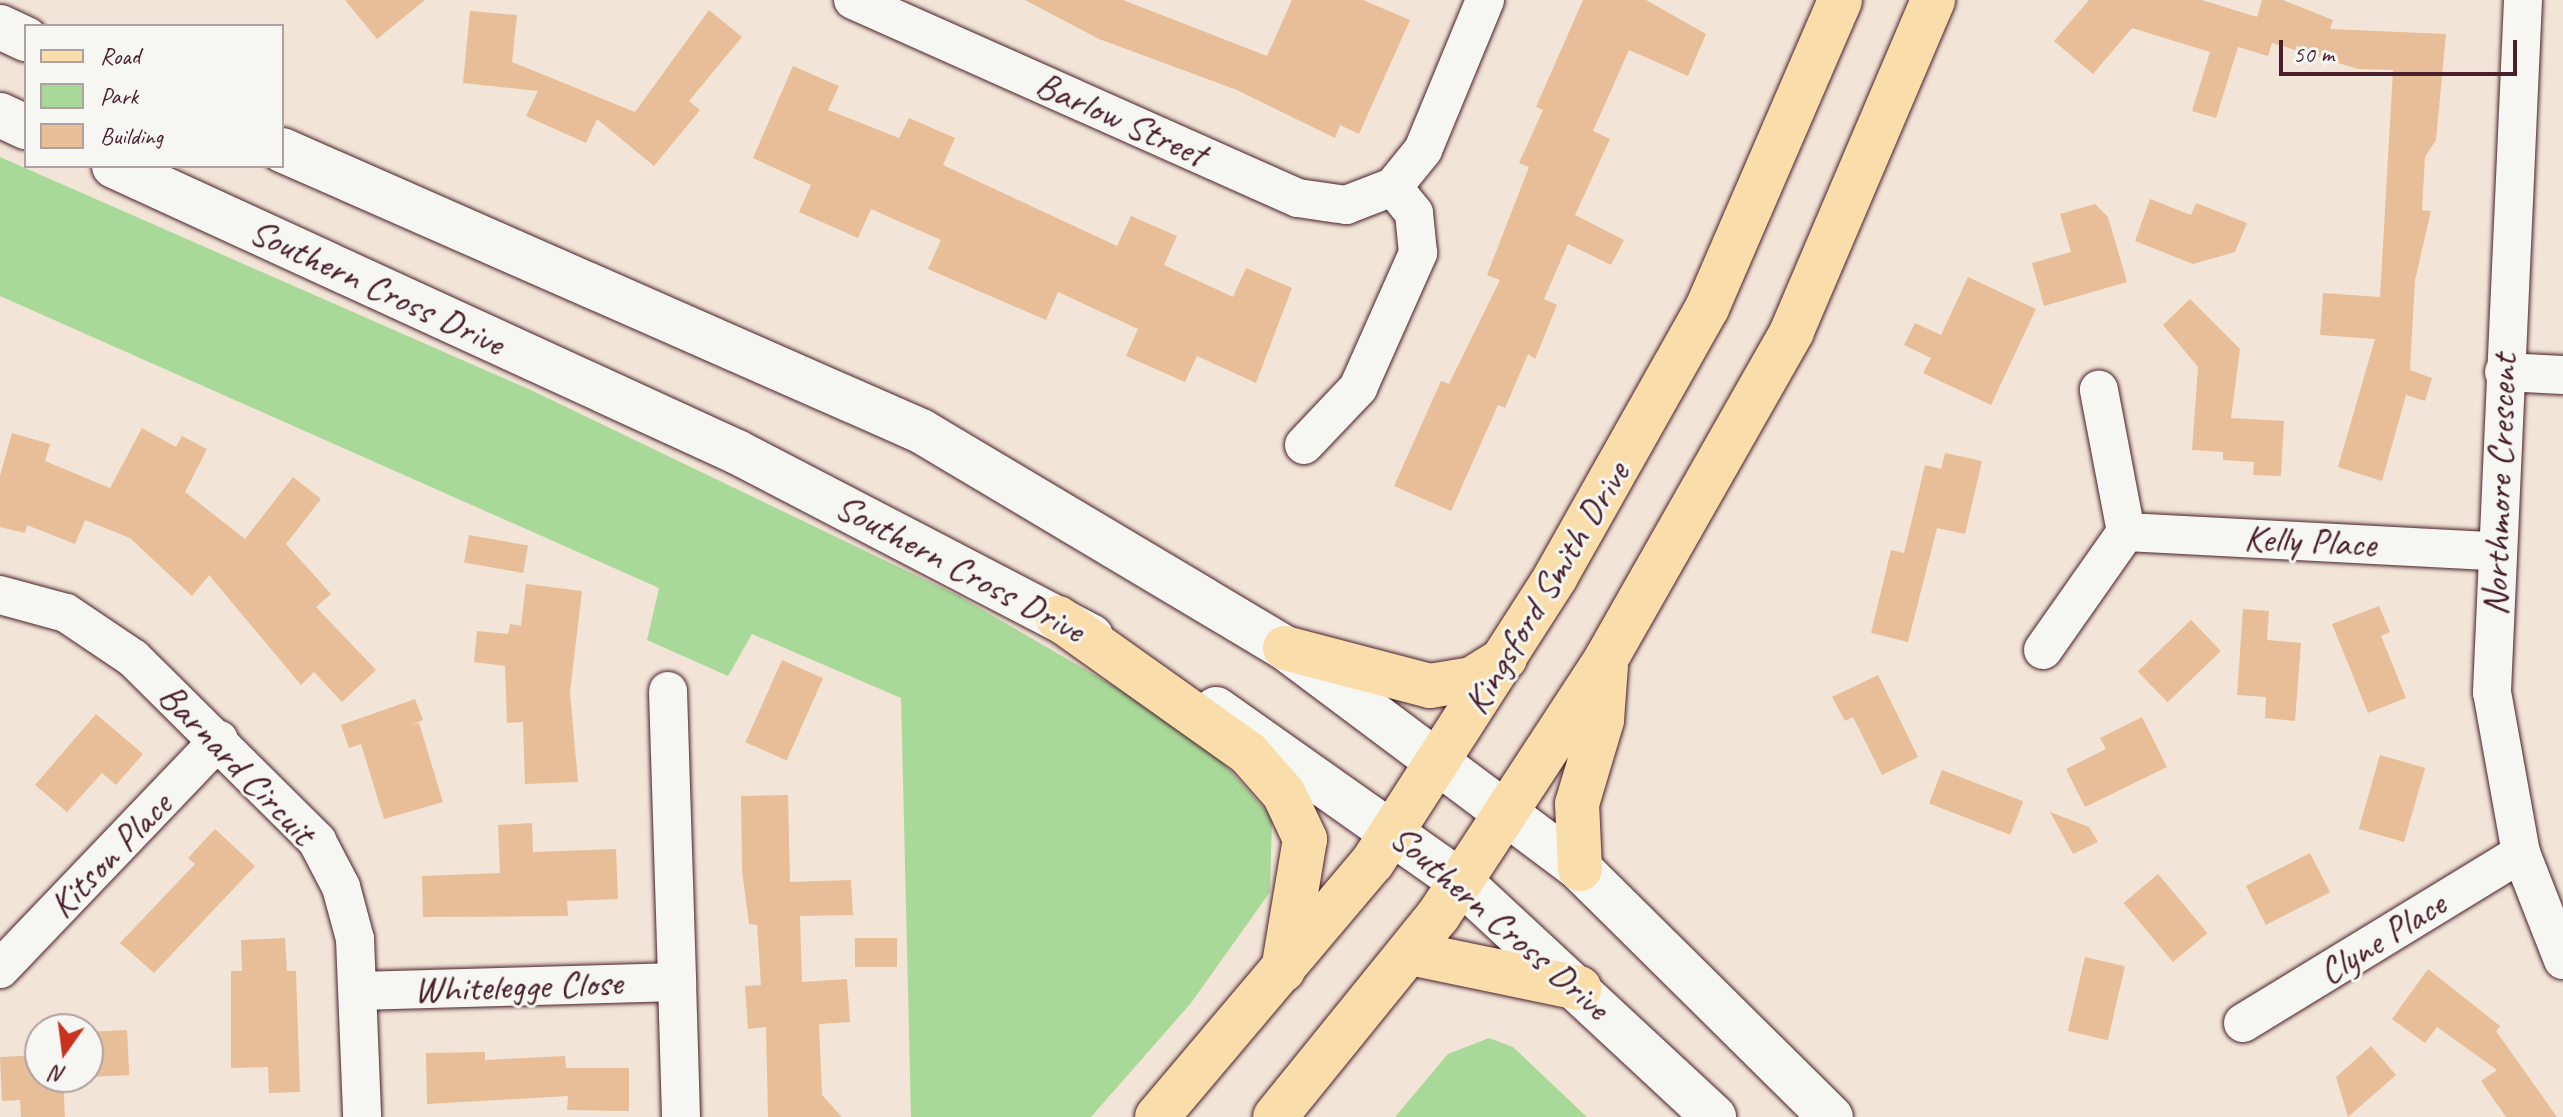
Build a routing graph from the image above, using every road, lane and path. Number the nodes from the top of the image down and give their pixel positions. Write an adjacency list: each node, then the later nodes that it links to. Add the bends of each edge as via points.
1 (853, 0): 12 (street, Barlow Street, via 1306,201 1346,205)
2 (1485, 0): 12 (street, via 1423,150)
3 (1840, 0): 23 (main road, Kingsford Smith Drive, via 1707,308)
4 (1933, 0): 24 (main road, via 1792,331)
5 (2523, 0): 13 (street, Northmore Crescent)
6 (0, 27): 7 (main road)
7 (24, 38)
8 (0, 115): 9 (main road)
9 (24, 126)
10 (284, 151): 21 (main road, via 921,431)
11 (118, 168): 20 (main road, Southern Cross Drive, via 737,452)
12 (1393, 187): 16 (street, via 1414,213 1418,253 1358,388)
13 (2504, 372): 14 (street); 18 (street, Northmore Crescent)
14 (2563, 375)
15 (2099, 390): 17 (street)
16 (1304, 445)
17 (2126, 532): 18 (street, Kelly Place); 22 (street)
18 (2494, 551): 30 (street, Northmore Crescent, via 2492,692)
19 (0, 595): 26 (street, Barnard Circuit, via 90,625)
20 (1058, 618): 29 (main road, Southern Cross Drive, via 1187,690); 36 (main road, via 1248,753 1284,794 1305,839)
21 (1285, 648): 23 (main road, via 1430,686 1472,679); 27 (main road)
22 (2043, 650)
23 (1505, 658): 27 (main road, Kingsford Smith Drive)
24 (1606, 659): 28 (main road); 31 (main road, via 1602,720 1577,804)
25 (668, 691): 37 (street, Whitelegge Close)
26 (219, 740): 35 (street, Kitson Place); 39 (street, Barnard Circuit, via 317,841 341,887)
27 (1441, 760): 28 (main road); 29 (main road, Kingsford Smith Drive)
28 (1507, 809): 31 (main road); 32 (main road)
29 (1394, 831): 32 (main road, Southern Cross Drive); 36 (main road, Kingsford Smith Drive)
30 (2521, 853): 34 (street, Northmore Crescent); 40 (street, Clyne Place)
31 (1580, 869): 46 (main road)
32 (1460, 881): 33 (main road); 38 (main road, Southern Cross Drive)
33 (1410, 953): 38 (main road); 44 (main road)
34 (2563, 960)
35 (0, 969)
36 (1283, 972): 43 (main road, Kingsford Smith Drive)
37 (677, 982): 39 (street, Whitelegge Close); 42 (street, Whitelegge Close)
38 (1579, 988): 45 (main road, Southern Cross Drive)
39 (359, 991): 41 (street, Barnard Circuit)
40 (2243, 1023)
41 (362, 1117)
42 (681, 1117)
43 (1157, 1117)
44 (1275, 1117)
45 (1714, 1117)
46 (1831, 1117)

